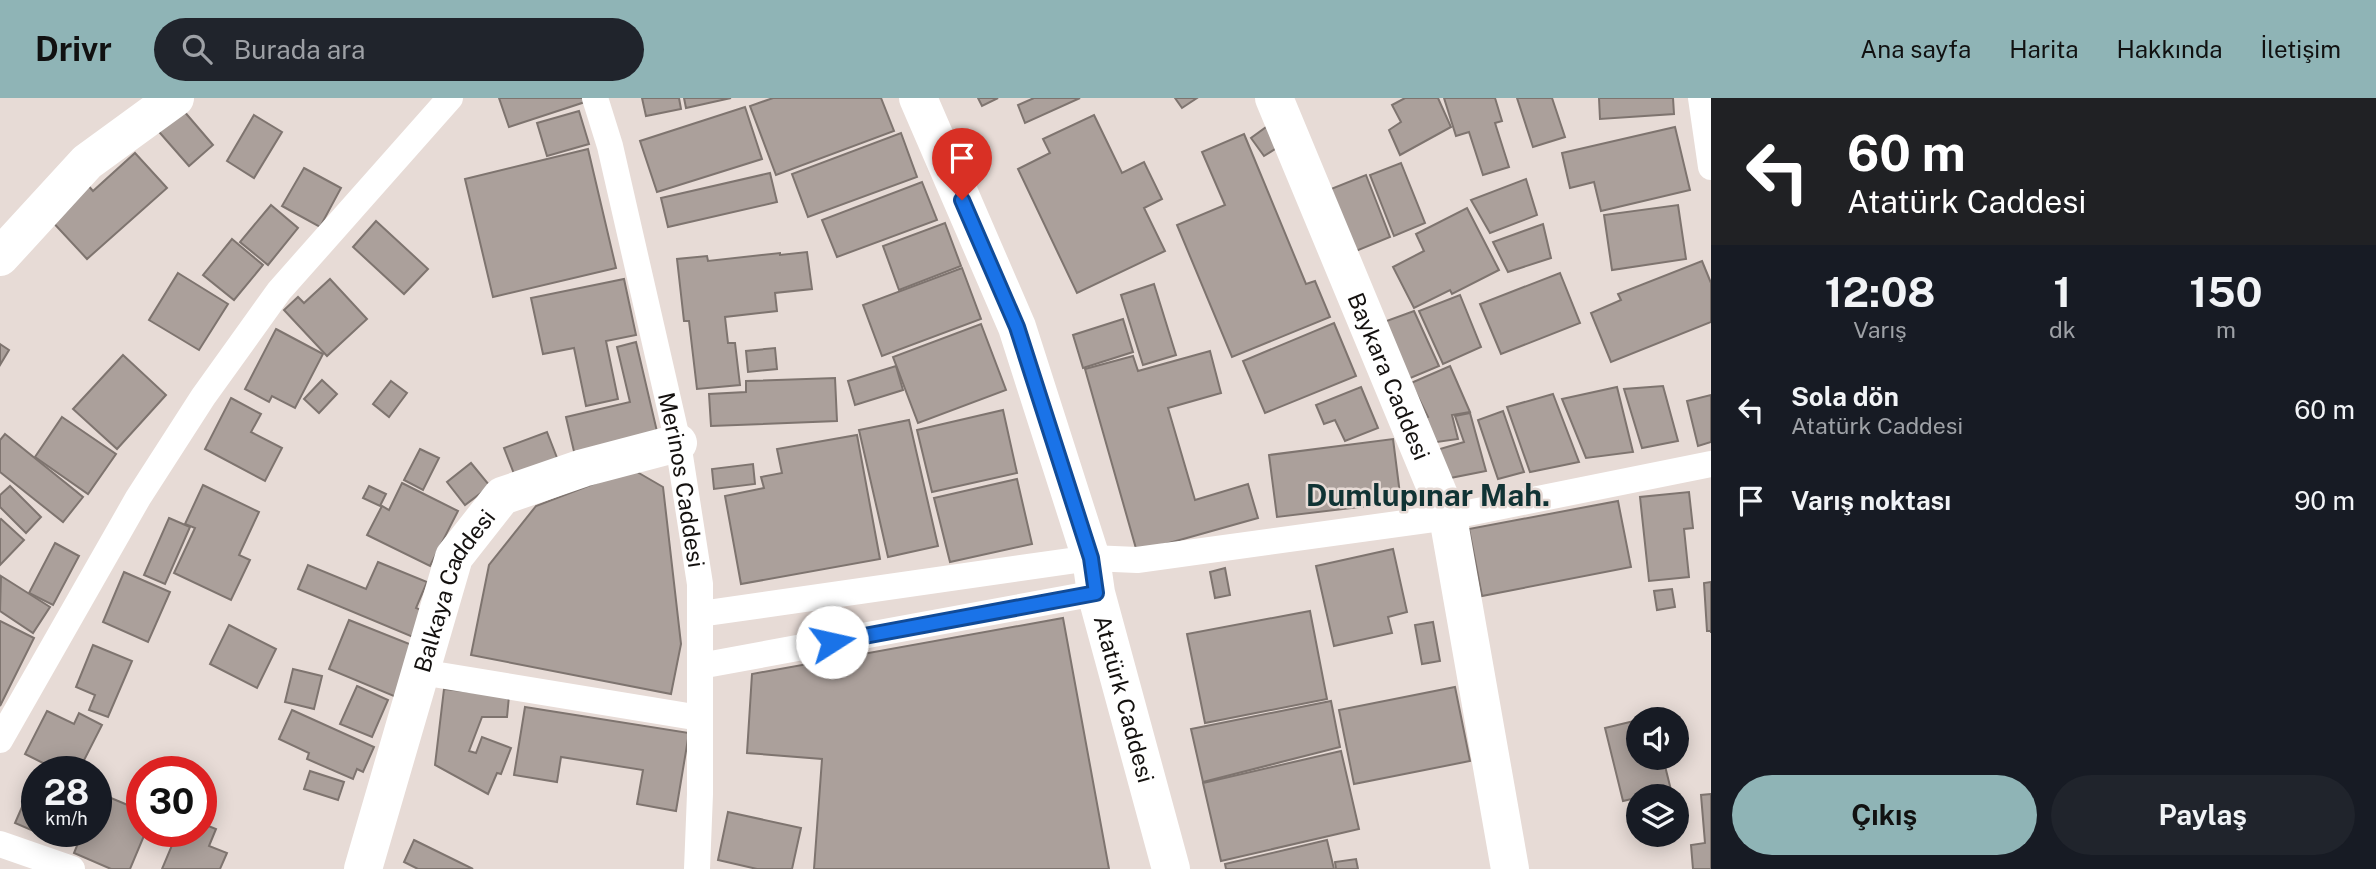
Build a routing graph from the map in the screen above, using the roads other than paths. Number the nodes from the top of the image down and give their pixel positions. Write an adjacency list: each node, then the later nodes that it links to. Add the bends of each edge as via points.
1 (174, 98): 8 (street, via 87,162)
2 (450, 98): 17 (street, via 279,291 203,397 138,498)
3 (596, 98): 9 (street, Merinos Caddesi)
4 (918, 98): 12 (street, Atatürk Caddesi, via 1017,327)
5 (1274, 98): 11 (street, Baykara Caddesi)
6 (1701, 98): 7 (street)
7 (1711, 166)
8 (0, 257)
9 (678, 443): 13 (street, Merinos Caddesi, via 700,584); 15 (street, Balkaya Caddesi, via 502,496 454,557)
10 (1711, 464): 11 (street)
11 (1448, 517): 12 (street, via 1137,560); 23 (street, Baykara Caddesi)
12 (1093, 575): 13 (street); 14 (street); 22 (street, Atatürk Caddesi)
13 (700, 614): 14 (street, Merinos Caddesi)
14 (700, 666): 16 (street, Merinos Caddesi)
15 (421, 672): 16 (street); 20 (street, Balkaya Caddesi)
16 (700, 718): 21 (street, Merinos Caddesi)
17 (0, 740)
18 (0, 844): 19 (street)
19 (72, 869)
20 (363, 869)
21 (697, 869)
22 (1171, 869)
23 (1510, 869)

